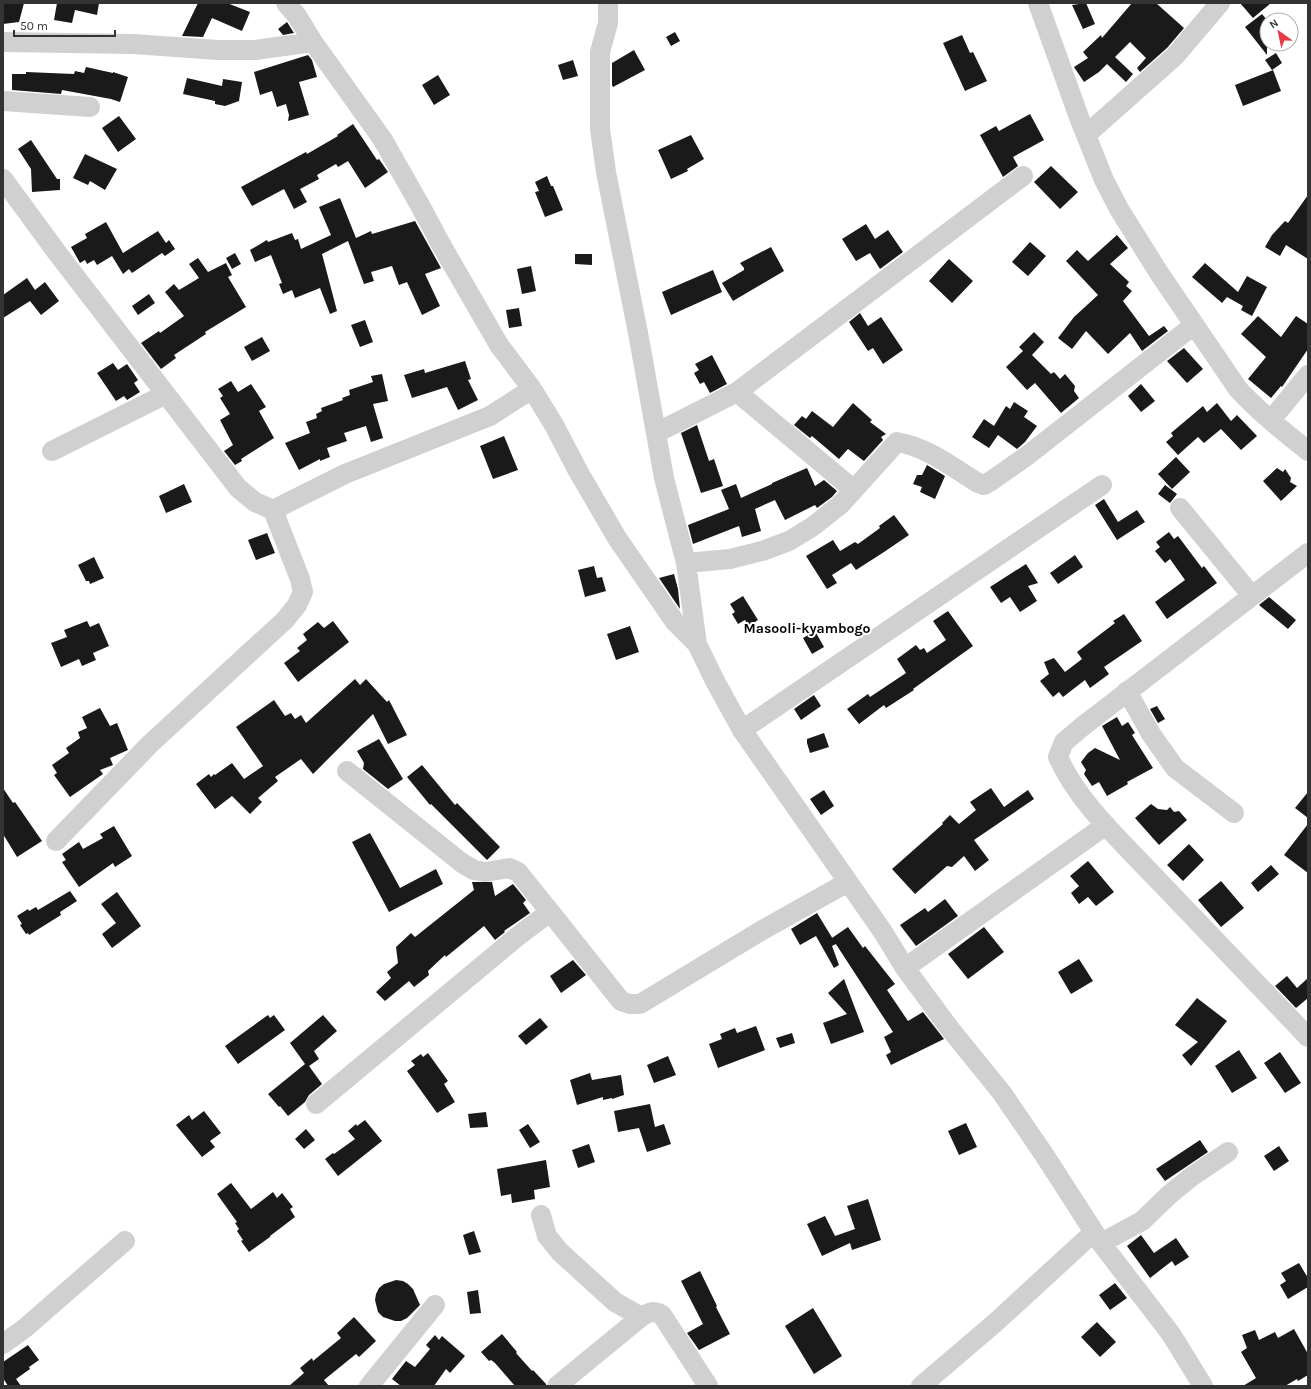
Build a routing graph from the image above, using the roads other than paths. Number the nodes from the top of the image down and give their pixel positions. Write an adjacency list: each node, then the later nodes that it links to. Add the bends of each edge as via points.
1 (286, 3): 6 (street)
2 (608, 3): 18 (street, via 608,23 600,52 600,129)
3 (1038, 3): 9 (street)
4 (1220, 3): 9 (street, via 1175,56)
5 (3, 42): 6 (street, via 133,44 225,50 255,50)
6 (313, 42): 14 (street, via 383,140 499,344)
7 (3, 101): 8 (street)
8 (90, 107)
9 (1086, 135): 12 (street, via 1119,209)
10 (1023, 176): 15 (street)
11 (3, 179): 16 (street)
12 (1194, 325): 17 (street, via 1238,389); 22 (street, via 1028,455 984,485 927,451 911,444 897,442)
13 (1308, 376): 17 (street)
14 (532, 389): 24 (street, via 490,416 345,474); 28 (street, via 617,538 675,622)
15 (737, 392): 18 (street); 22 (street)
16 (166, 394): 19 (street); 24 (street, via 238,488 255,502)
17 (1271, 420): 20 (street)
18 (656, 433): 26 (street, via 664,478)
19 (52, 451)
20 (1308, 451)
21 (1102, 485): 30 (street)
22 (854, 490): 26 (street, via 840,505 812,527 789,541 730,559)
23 (1180, 508): 27 (street)
24 (273, 510): 34 (street, via 300,579 303,592 297,605 285,620 150,744)
25 (1308, 553): 27 (street)
26 (686, 563): 28 (street)
27 (1252, 596): 29 (street)
28 (697, 644): 30 (street)
29 (1127, 691): 32 (street, via 1151,734 1175,768); 33 (street, via 1064,742 1058,757 1066,775)
30 (742, 730): 35 (street)
31 (348, 771): 36 (street, via 462,863 474,870 485,872 509,868 518,872)
32 (1234, 813)
33 (1106, 825): 37 (street); 38 (street)
34 (56, 841)
35 (848, 882): 36 (street, via 758,932 640,1004 630,1004 621,1000); 37 (street)
36 (551, 913): 39 (street, via 518,936)
37 (905, 968): 42 (street, via 1002,1093)
38 (1308, 1037)
39 (316, 1104)
40 (1228, 1152): 42 (street, via 1191,1177 1142,1221)
41 (541, 1215): 45 (street, via 547,1236 560,1252 615,1302)
42 (1097, 1237): 48 (street, via 1171,1334); 51 (street)
43 (125, 1241): 46 (street)
44 (435, 1305): 47 (street)
45 (641, 1317): 49 (street); 50 (street, via 655,1311 662,1315)
46 (3, 1344)
47 (375, 1384)
48 (1200, 1385)
49 (557, 1386)
50 (708, 1386)
51 (922, 1386)

